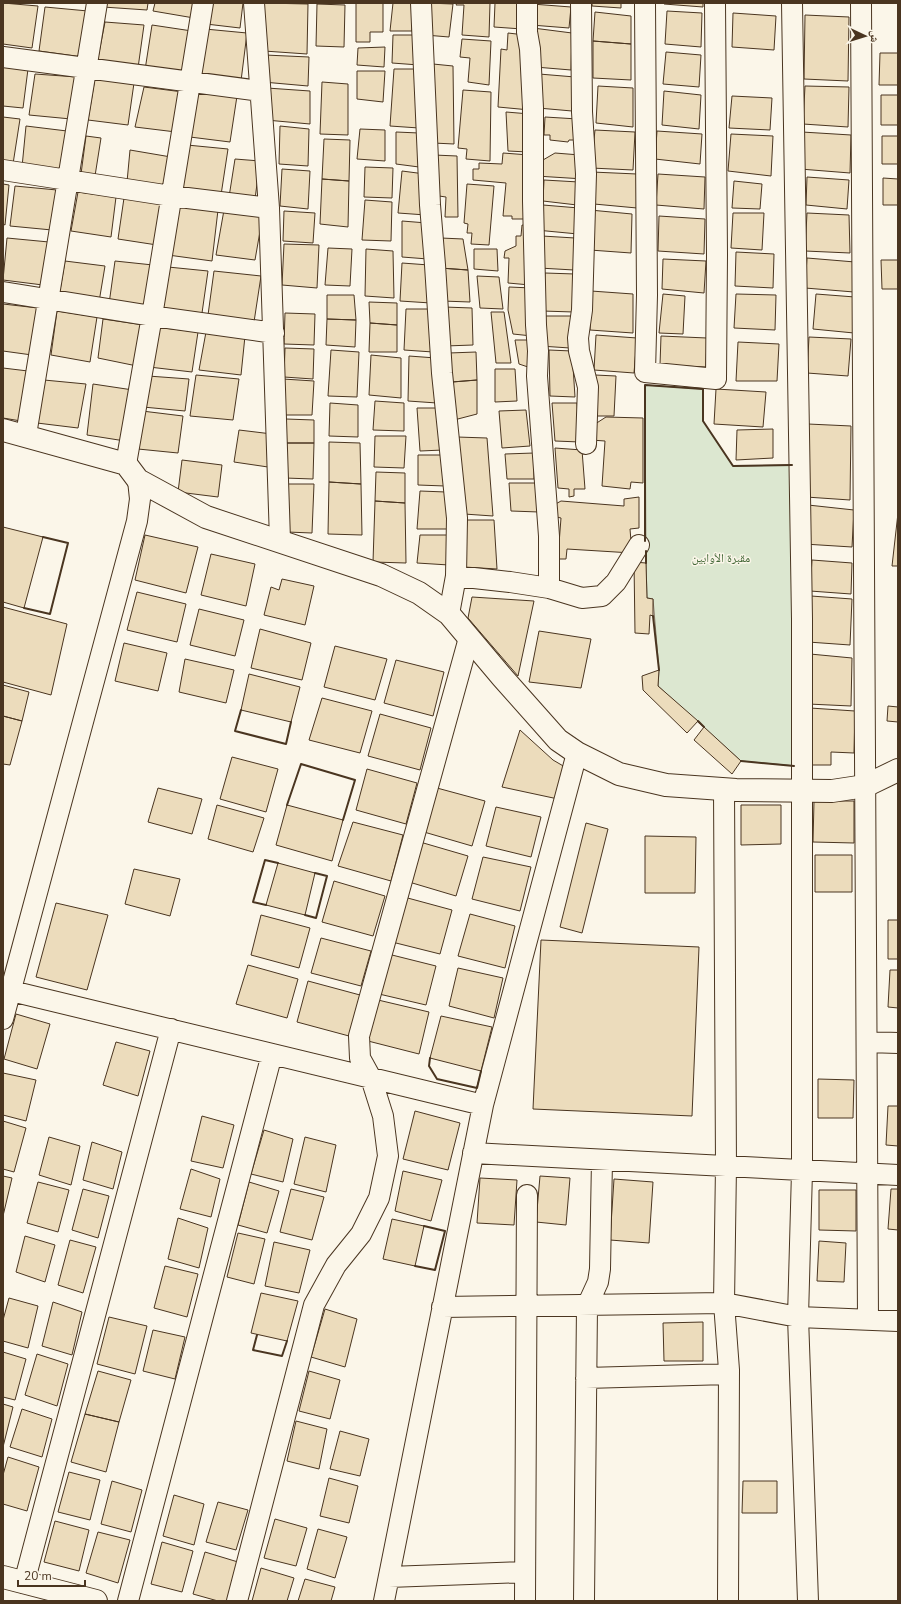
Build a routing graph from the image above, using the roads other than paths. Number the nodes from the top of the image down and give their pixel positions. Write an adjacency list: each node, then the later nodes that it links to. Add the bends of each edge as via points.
1 (97, 3): 12 (street)
2 (203, 3): 13 (street)
3 (254, 3): 14 (street)
4 (421, 3): 29 (street, via 430,204 456,518)
5 (527, 3): 30 (street, via 533,108 536,326 549,536)
6 (581, 3): 25 (street, via 582,112 586,174 582,310 578,351 588,387)
7 (645, 3): 8 (street, via 645,372 716,379)
8 (715, 3)
9 (792, 3): 37 (street, via 802,620)
10 (861, 3): 35 (street)
11 (3, 56): 12 (street)
12 (86, 69): 13 (street); 16 (street)
13 (190, 83): 14 (street); 17 (street)
14 (260, 91): 18 (street)
15 (3, 170): 16 (street)
16 (67, 180): 17 (street); 20 (street)
17 (171, 196): 18 (street); 21 (street)
18 (269, 208): 22 (street)
19 (3, 292): 20 (street)
20 (49, 300): 21 (street); 24 (street)
21 (152, 316): 22 (street); 26 (street)
22 (274, 333): 27 (street)
23 (3, 430): 24 (street)
24 (26, 435): 26 (street)
25 (586, 444)
26 (132, 472): 27 (street, via 206,517); 38 (street, via 140,499 137,521)
27 (280, 540): 31 (street, via 381,575 419,593)
28 (638, 546): 30 (street, via 616,582 602,596 582,598)
29 (456, 576): 30 (street); 31 (street)
30 (549, 588)
31 (449, 614): 32 (street)
32 (469, 638): 33 (street, via 558,740); 44 (street, via 359,1036 360,1058)
33 (576, 753): 36 (street, via 619,774 666,785); 45 (street)
34 (898, 770): 35 (street)
35 (865, 786): 37 (street, via 832,791); 41 (street)
36 (724, 789): 37 (street); 48 (street)
37 (802, 791): 49 (street)
38 (7, 990): 39 (street); 40 (street)
39 (3, 1019)
40 (171, 1029): 43 (street); 65 (street)
41 (867, 1042): 42 (street); 50 (street)
42 (898, 1043)
43 (272, 1054): 44 (street); 67 (street)
44 (371, 1078): 45 (street); 68 (street, via 382,1116 388,1156 379,1198 361,1234 336,1265 314,1305)
45 (483, 1105): 46 (street)
46 (473, 1153): 47 (street); 56 (street)
47 (602, 1160): 48 (street); 55 (street, via 600,1269 598,1282)
48 (726, 1166): 49 (street); 53 (street)
49 (802, 1171): 50 (street); 57 (street)
50 (868, 1174): 51 (street); 58 (street)
51 (898, 1175)
52 (527, 1195): 54 (street)
53 (724, 1304): 55 (street); 57 (street); 60 (street)
54 (525, 1306): 55 (street); 56 (street); 62 (street)
55 (587, 1306): 61 (street)
56 (442, 1307): 64 (street)
57 (798, 1317): 58 (street); 73 (street)
58 (868, 1319): 59 (street)
59 (898, 1321)
60 (728, 1374): 61 (street); 72 (street)
61 (586, 1378): 71 (street)
62 (524, 1572): 64 (street); 70 (street)
63 (3, 1577): 65 (street)
64 (389, 1577): 69 (street)
65 (24, 1583): 66 (street)
66 (94, 1601)
67 (128, 1601)
68 (237, 1601)
69 (384, 1601)
70 (525, 1601)
71 (584, 1601)
72 (728, 1601)
73 (808, 1601)

